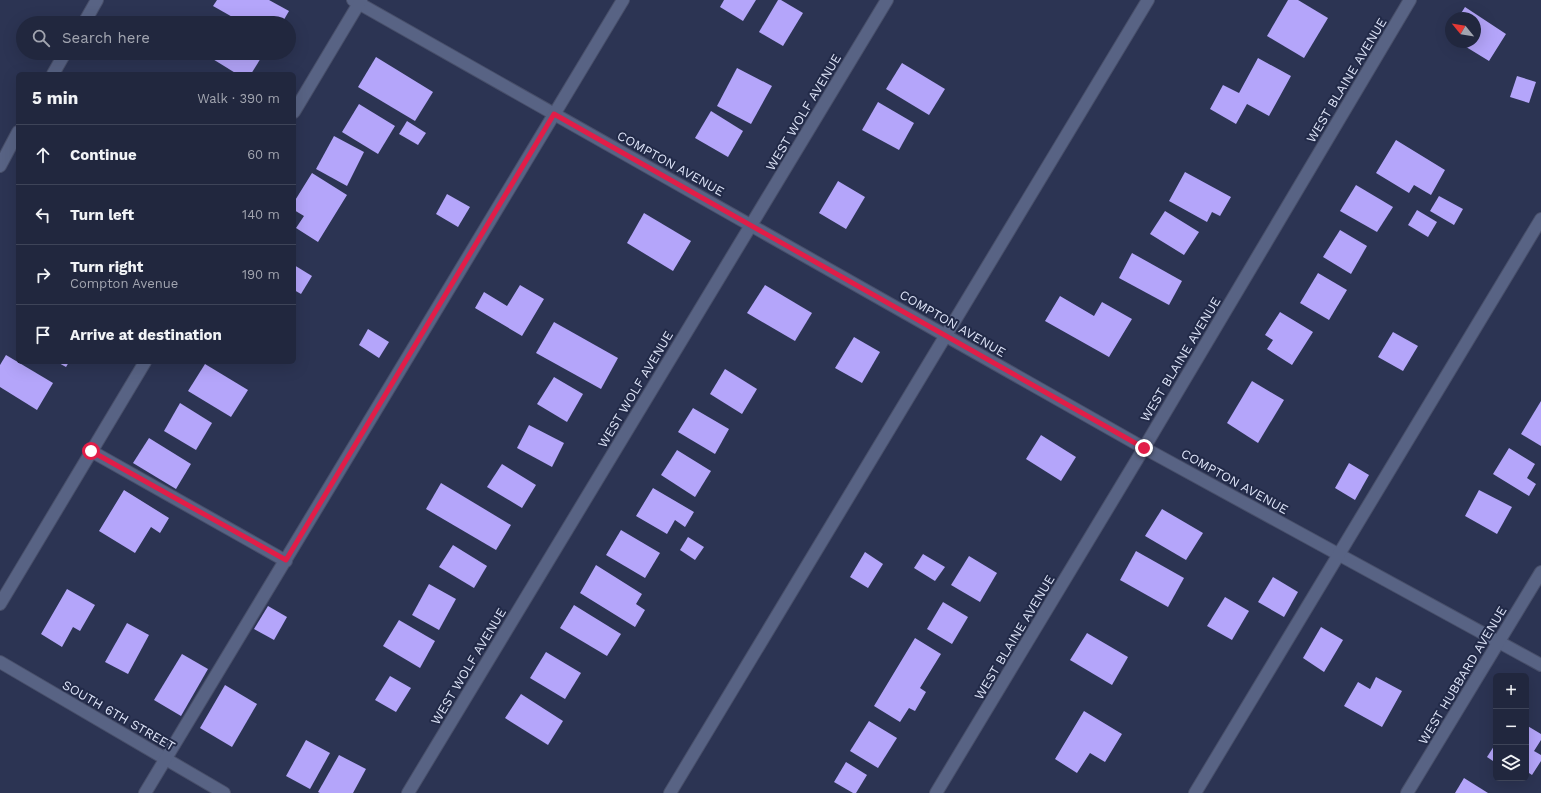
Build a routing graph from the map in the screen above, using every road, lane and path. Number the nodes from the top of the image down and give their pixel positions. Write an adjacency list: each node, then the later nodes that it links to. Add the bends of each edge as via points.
1 (98, 0): 7 (street)
2 (623, 0): 11 (street)
3 (887, 0): 15 (street, WEST WOLF AVENUE)
4 (1148, 0): 16 (street)
5 (1410, 0): 18 (street, WEST BLAINE AVENUE)
6 (358, 1): 10 (street); 11 (street, COMPTON AVENUE)
7 (88, 16)
8 (61, 60): 9 (street)
9 (54, 72)
10 (296, 109)
11 (554, 114): 15 (street, COMPTON AVENUE); 21 (street)
12 (16, 136): 13 (street)
13 (0, 166)
14 (1541, 219): 20 (street)
15 (751, 224): 16 (street, COMPTON AVENUE); 30 (street, WEST WOLF AVENUE)
16 (947, 336): 18 (street, COMPTON AVENUE); 31 (street)
17 (144, 364): 19 (street)
18 (1144, 448): 20 (street, COMPTON AVENUE); 32 (street, WEST BLAINE AVENUE)
19 (91, 451): 21 (street); 23 (street)
20 (1339, 554): 24 (street, COMPTON AVENUE); 33 (street)
21 (286, 560): 27 (street)
22 (1541, 572): 24 (street, WEST HUBBARD AVENUE)
23 (0, 604)
24 (1500, 641): 26 (street, COMPTON AVENUE); 34 (street, WEST HUBBARD AVENUE)
25 (0, 662): 27 (street, SOUTH 6TH STREET)
26 (1541, 665)
27 (166, 759): 28 (street); 29 (street, SOUTH 6TH STREET)
28 (145, 793)
29 (224, 793)
30 (408, 793)
31 (670, 793)
32 (936, 793)
33 (1195, 793)
34 (1407, 793)

